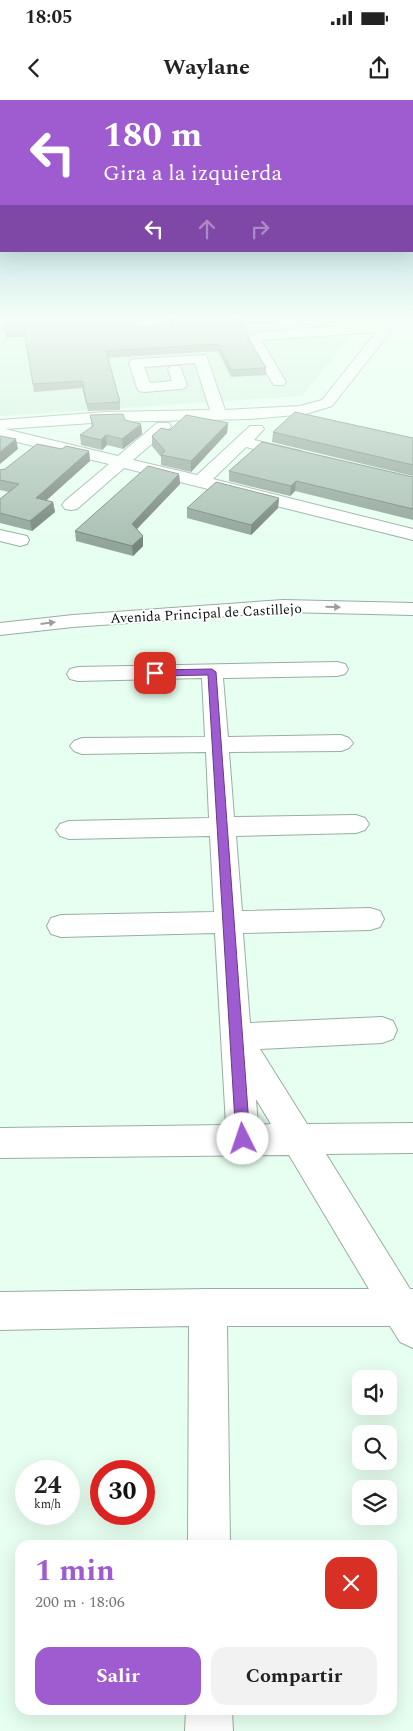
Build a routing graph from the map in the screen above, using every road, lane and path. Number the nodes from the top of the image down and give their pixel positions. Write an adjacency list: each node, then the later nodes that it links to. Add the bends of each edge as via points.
1 (212, 393): 3 (street)
2 (335, 393): 3 (street, via 327,403 301,410)
3 (219, 415): 5 (street, via 106,417)
4 (266, 419): 7 (street)
5 (1, 424): 9 (street, via 33,448)
6 (163, 426): 9 (street)
7 (243, 442): 8 (street); 10 (street)
8 (309, 457)
9 (121, 462): 10 (street); 11 (street)
10 (202, 481): 13 (street)
11 (71, 505)
12 (0, 535): 14 (street)
13 (413, 535)
14 (20, 540)
15 (413, 595): 16 (street, Avenida Principal de Castillejo, via 264,592)
16 (63, 603)
17 (413, 609): 18 (street, Avenida Principal de Castillejo, one-way to 17, via 283,606)
18 (0, 629)
19 (337, 669): 20 (street)
20 (212, 672): 21 (street); 23 (street)
21 (78, 674)
22 (341, 743): 23 (street)
23 (217, 745): 24 (street); 26 (street)
24 (82, 746)
25 (356, 824): 26 (street)
26 (222, 826): 27 (street); 29 (street)
27 (69, 830)
28 (370, 919): 29 (street)
29 (229, 923): 30 (street); 32 (street)
30 (61, 926)
31 (382, 1030): 32 (street)
32 (236, 1037): 34 (street); 35 (street)
33 (413, 1138): 35 (street)
34 (243, 1139): 35 (street); 36 (street)
35 (298, 1139): 39 (street)
36 (0, 1143)
37 (208, 1307): 38 (street); 39 (street); 40 (street)
38 (0, 1311)
39 (409, 1315)
40 (208, 1540)
41 (209, 1715): 42 (street)
42 (209, 1731)

